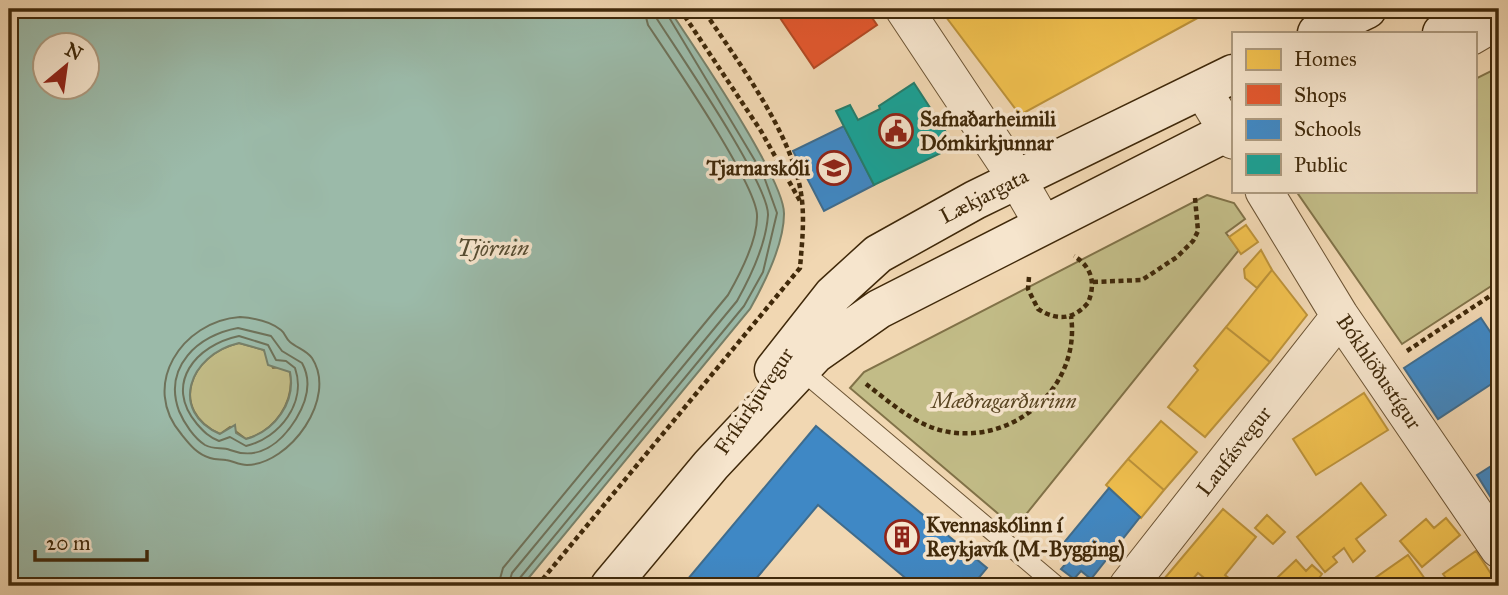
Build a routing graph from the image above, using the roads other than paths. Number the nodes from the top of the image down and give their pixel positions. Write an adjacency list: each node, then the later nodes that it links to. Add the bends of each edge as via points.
1 (904, 9): 9 (street)
2 (1367, 9): 5 (main road)
3 (1494, 9): 4 (main road)
4 (1457, 28): 6 (lane)
5 (1319, 32)
6 (1499, 32)
7 (1218, 81): 8 (street); 9 (main road, Lækjargata)
8 (1232, 133): 11 (main road)
9 (1017, 179): 11 (street); 13 (main road, Lækjargata, via 878,254 833,295)
10 (1265, 192): 12 (street, Bókhlöðustígur)
11 (1043, 224): 13 (main road)
12 (1340, 316): 14 (street, Bókhlöðustígur); 17 (street, Laufásvegur)
13 (804, 353): 15 (main road, Fríkirkjuvegur); 16 (lane)
14 (1499, 549)
15 (610, 586)
16 (1057, 586)
17 (1128, 586)

